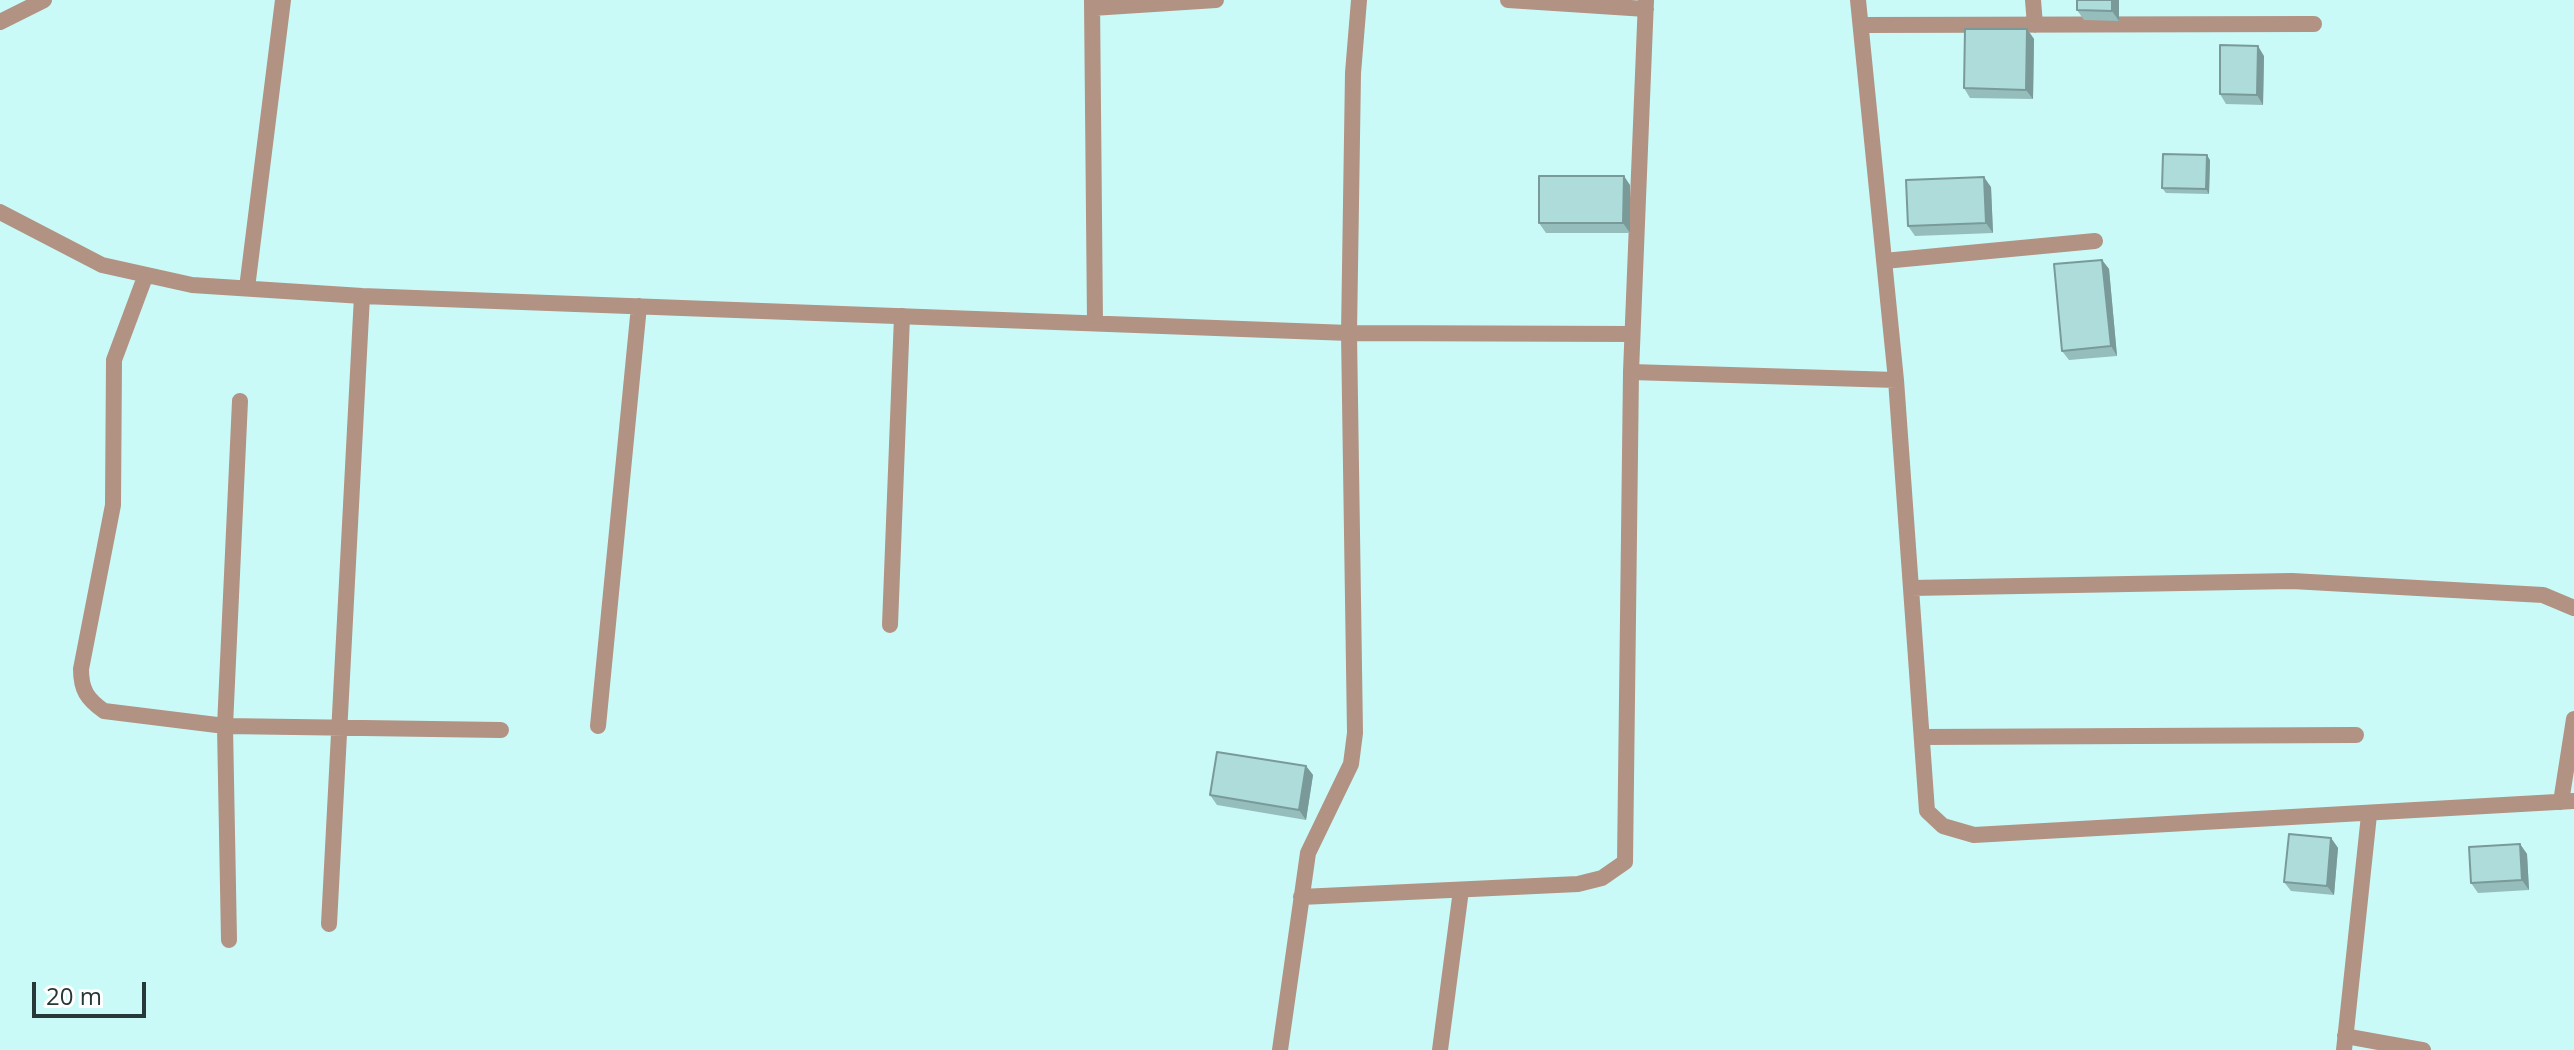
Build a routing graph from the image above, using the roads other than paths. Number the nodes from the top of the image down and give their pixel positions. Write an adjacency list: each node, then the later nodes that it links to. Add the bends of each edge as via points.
1 (44, 0): 10 (street)
2 (283, 0): 18 (street)
3 (1216, 0): 8 (street)
4 (1359, 0): 23 (street)
5 (1508, 0): 9 (street)
6 (1858, 0): 12 (street)
7 (2033, 0): 13 (street)
8 (1092, 4): 22 (street)
9 (1646, 5): 24 (street)
10 (0, 22)
11 (2314, 24): 13 (street)
12 (1861, 25): 13 (street); 16 (street)
13 (2035, 25)
14 (0, 212): 17 (street, via 102,265)
15 (2095, 241): 16 (street)
16 (1884, 261): 26 (street)
17 (145, 277): 18 (street); 32 (street, via 114,360 113,505 81,686 89,701 104,711)
18 (247, 288): 19 (street)
19 (362, 296): 20 (street); 33 (street)
20 (639, 306): 21 (street); 34 (street)
21 (902, 316): 22 (street); 30 (street)
22 (1095, 323): 23 (street)
23 (1349, 333): 24 (street); 41 (street, via 1355,733 1351,764 1308,853)
24 (1632, 334): 25 (street)
25 (1631, 372): 26 (street); 40 (street, via 1625,862 1602,878 1578,884)
26 (1896, 380): 28 (street)
27 (240, 401): 32 (street)
28 (1911, 588): 29 (street, via 2292,581 2543,595); 37 (street)
29 (2574, 608)
30 (890, 625)
31 (2574, 719): 38 (street)
32 (225, 726): 33 (street); 43 (street)
33 (341, 726): 35 (street); 42 (street)
34 (598, 726)
35 (501, 730)
36 (2356, 735): 37 (street)
37 (1922, 737): 39 (street, via 1927,811 1943,826 1974,835)
38 (2567, 802): 39 (street)
39 (2369, 815): 44 (street)
40 (1461, 890): 41 (street); 46 (street)
41 (1301, 897): 45 (street)
42 (329, 924)
43 (229, 940)
44 (2345, 1043): 47 (street)
45 (1280, 1050)
46 (1440, 1050)
47 (2423, 1050)

